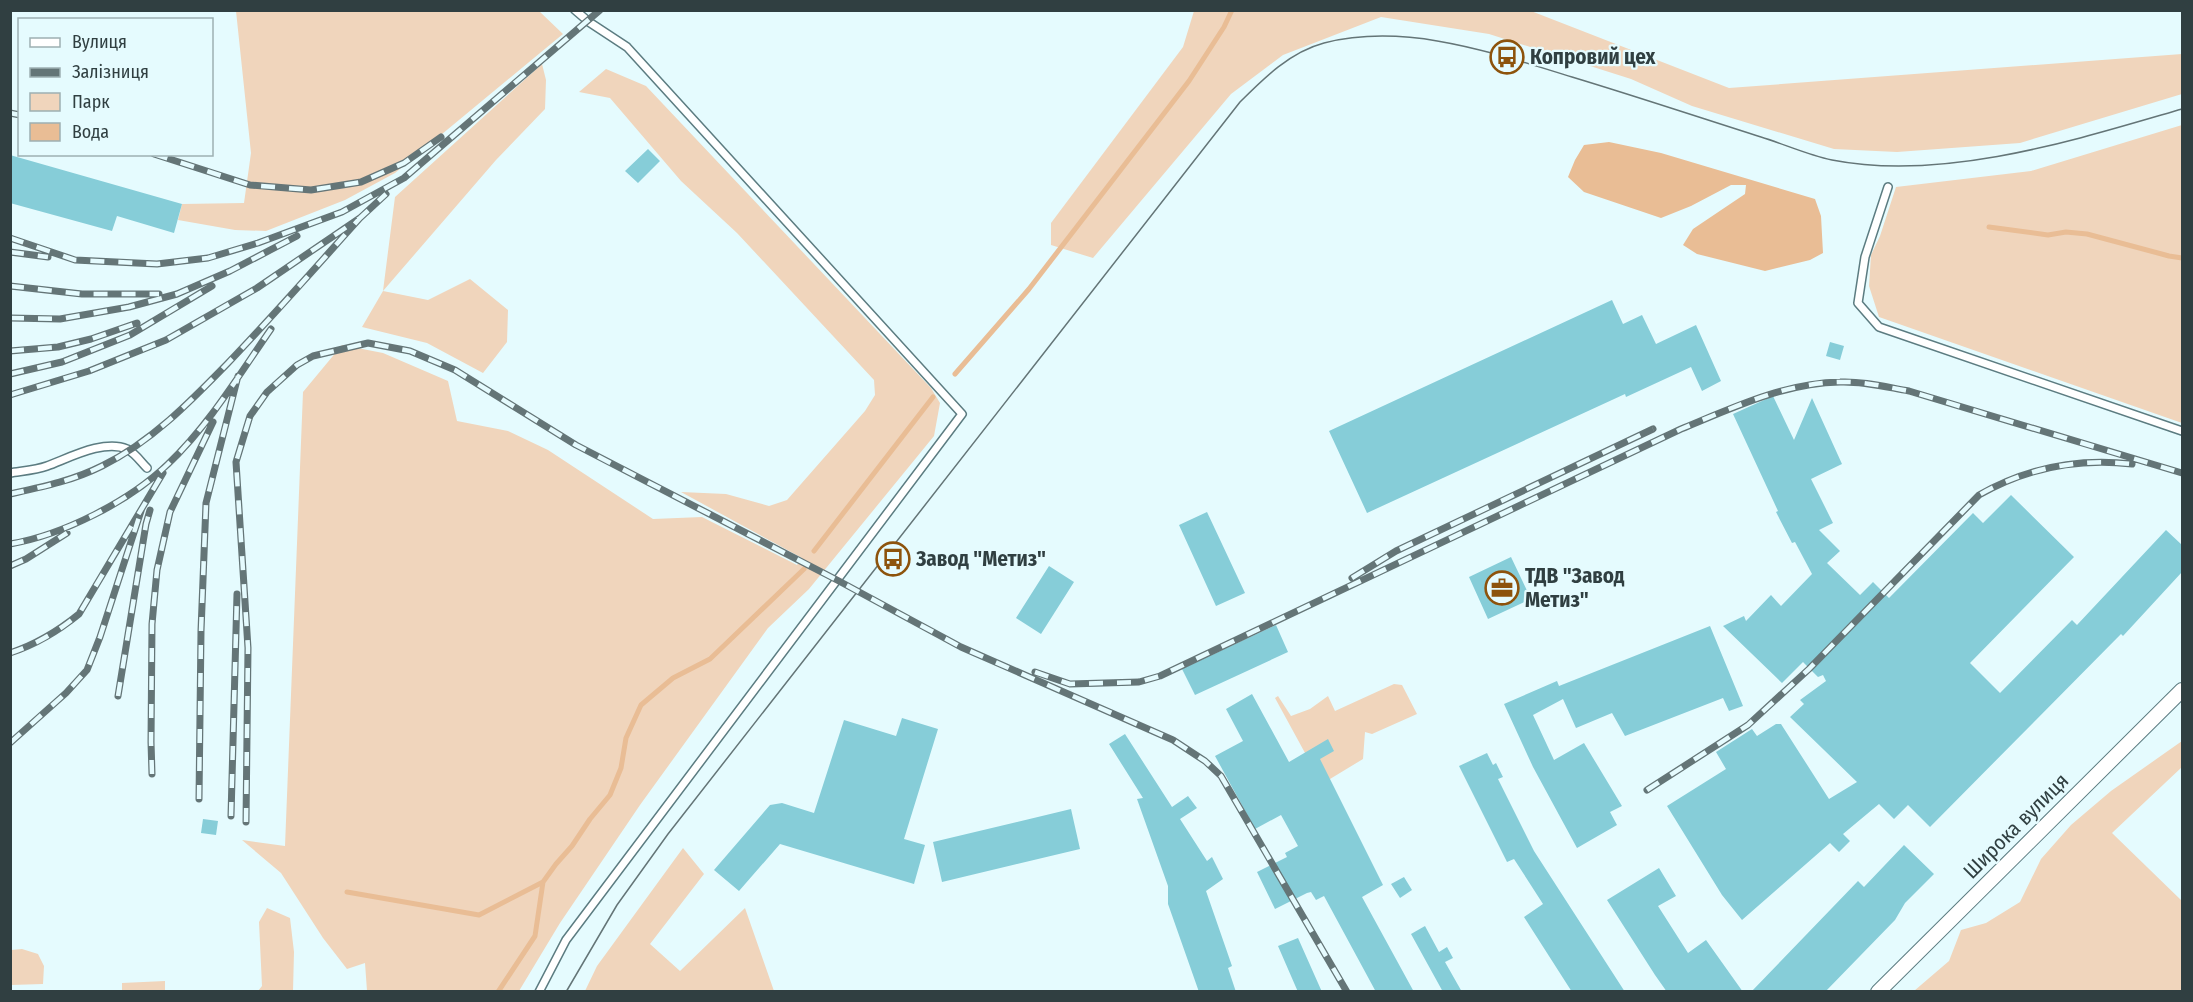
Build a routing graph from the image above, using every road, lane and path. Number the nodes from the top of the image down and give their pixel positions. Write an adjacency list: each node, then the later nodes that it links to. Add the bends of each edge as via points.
1 (576, 10): 7 (lane, via 627,47 962,414 566,940)
2 (1888, 187): 3 (lane, via 1865,257 1858,303 1879,327)
3 (2182, 431)
4 (147, 468): 5 (lane, via 129,450 109,446 45,467)
5 (10, 473)
6 (2182, 690): 8 (street, Широка вулиця)
7 (539, 992)
8 (1878, 992)

